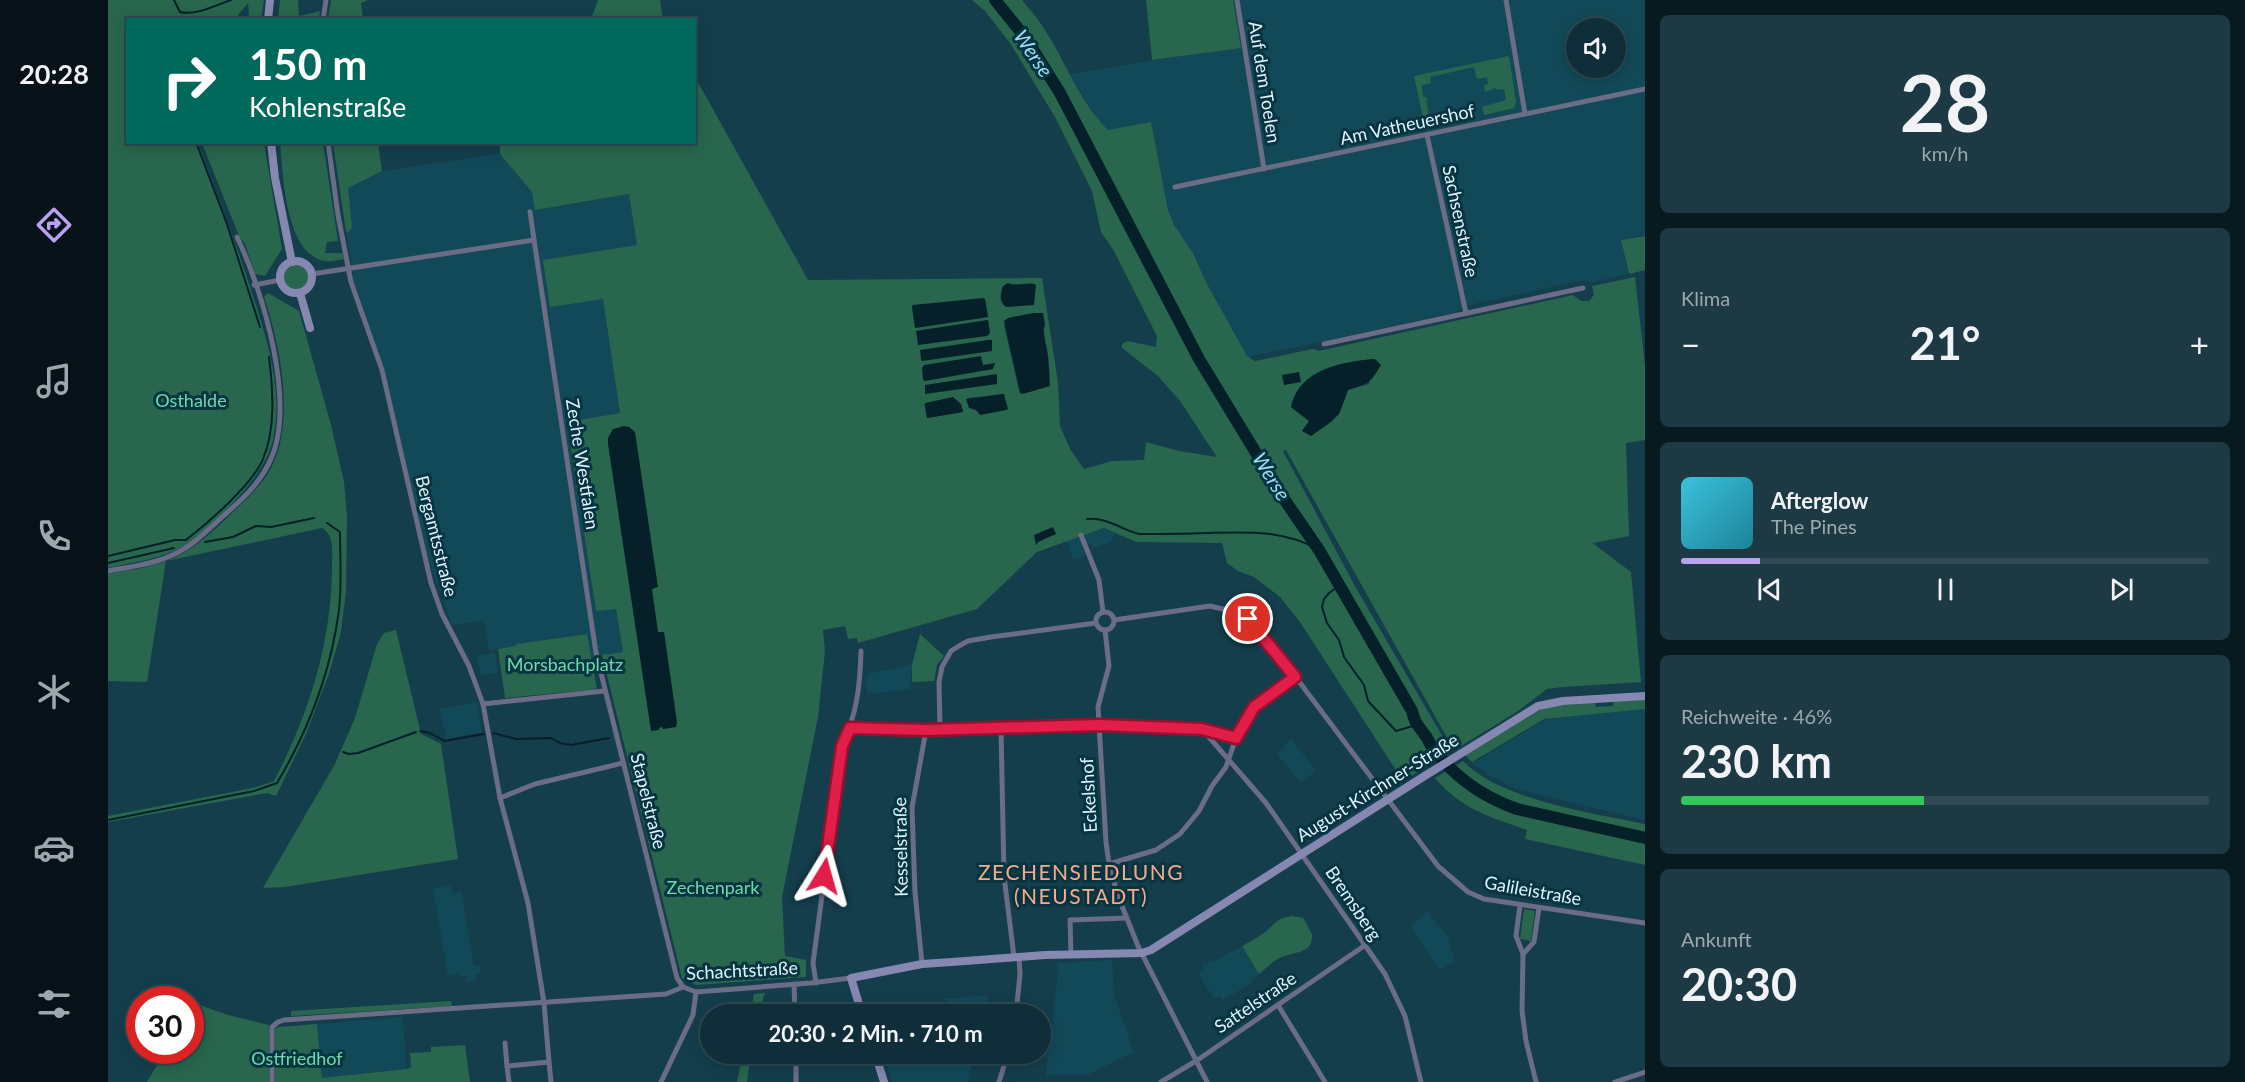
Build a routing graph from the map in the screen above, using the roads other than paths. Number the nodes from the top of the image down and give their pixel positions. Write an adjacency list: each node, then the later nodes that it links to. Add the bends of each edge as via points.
1 (270, 0): 5 (street)
2 (326, 0): 6 (street)
3 (1236, 0): 12 (street, Auf dem Toelen)
4 (1506, 0): 8 (street)
5 (268, 18)
6 (323, 18)
7 (1645, 88): 8 (street, Am Vatheuershof)
8 (1525, 114): 9 (street, Am Vatheuershof)
9 (1427, 135): 12 (street, Am Vatheuershof); 24 (street, Sachsenstraße)
10 (271, 144): 17 (street)
11 (328, 144): 18 (street, Bergamtsstraße)
12 (1264, 169): 13 (street, Am Vatheuershof)
13 (1175, 187)
14 (530, 212): 16 (street, Zeche Westfalen)
15 (237, 237): 21 (street)
16 (534, 240): 18 (street); 35 (street, Zeche Westfalen)
17 (292, 262): 19 (street, via 303,262); 20 (street, via 284,267)
18 (348, 269): 19 (street); 37 (street, Bergamtsstraße, via 382,370 435,599 469,666)
19 (312, 274): 23 (street, via 311,284)
20 (280, 280): 21 (street); 23 (street, via 290,292)
21 (254, 285): 28 (street, via 270,331 279,387 278,430 270,461 246,495 192,544 162,560)
22 (1583, 288): 24 (street)
23 (300, 293): 25 (street)
24 (1466, 313): 26 (street)
25 (310, 328)
26 (1324, 344)
27 (1081, 536): 29 (street, via 1099,580)
28 (108, 571)
29 (1103, 612): 30 (street); 31 (street)
30 (1114, 620): 32 (street, via 1113,626); 34 (street, Galileistraße, via 1210,606 1231,610 1248,619)
31 (1096, 623): 32 (street); 41 (street, via 968,641 951,651 939,682)
32 (1105, 630): 38 (street, Eckelshof, via 1109,666 1098,707)
33 (861, 651): 39 (street, via 860,685)
34 (1295, 677): 44 (street, via 1254,707); 48 (street, Galileistraße)
35 (604, 691): 37 (street); 46 (street, Stapelstraße)
36 (1645, 696): 48 (street, August-Kirchner-Straße, via 1545,704)
37 (483, 704): 47 (street, Bergamtsstraße)
38 (1099, 725): 40 (street); 42 (street); 50 (street, Eckelshof)
39 (850, 728): 43 (street); 62 (street, via 842,746 814,951)
40 (1001, 728): 41 (street); 59 (street, via 1004,876)
41 (940, 729): 43 (street)
42 (1202, 729): 44 (street); 45 (street, Bremsberg)
43 (926, 730): 60 (street, Kesselstraße, via 912,808)
44 (1236, 738): 45 (street)
45 (1228, 759): 49 (street, Bremsberg); 50 (street, via 1200,811 1180,834 1156,850)
46 (623, 763): 47 (street, via 535,784); 64 (street, Stapelstraße, via 677,978)
47 (500, 798): 66 (street, Bergamtsstraße, via 528,903)
48 (1387, 800): 49 (street, August-Kirchner-Straße); 51 (street, Galileistraße, via 1438,866 1468,892)
49 (1303, 854): 55 (street, Bremsberg); 56 (street, August-Kirchner-Straße)
50 (1109, 864): 53 (street, Eckelshof)
51 (1520, 905): 52 (street, Galileistraße); 57 (street, via 1516,940)
52 (1539, 908): 54 (street, Galileistraße); 57 (street, via 1534,942)
53 (1127, 918): 56 (street, Eckelshof); 58 (street, via 1070,920)
54 (1645, 923)
55 (1364, 946): 70 (street, Sattelstraße); 89 (street, Bremsberg, via 1385,974 1405,1016)
56 (1142, 953): 58 (street, Schachtstraße); 72 (street, Eckelshof)
57 (1523, 954): 90 (street, via 1522,1011)
58 (1071, 955): 59 (street, Schachtstraße)
59 (1017, 957): 60 (street, Schachtstraße); 69 (street)
60 (922, 964): 61 (street, Schachtstraße)
61 (851, 978): 62 (street, Schachtstraße); 68 (street)
62 (816, 982): 63 (street, Schachtstraße)
63 (794, 984): 65 (street, Schachtstraße); 67 (street)
64 (683, 987): 65 (street, Schachtstraße); 66 (street, Schachtstraße, via 666,994)
65 (696, 992): 82 (street, via 693,1015)
66 (544, 1003): 73 (street, Bergamtsstraße); 79 (street, Schachtstraße, via 284,1020 273,1025)
67 (795, 1004)
68 (859, 1004)
69 (1017, 1004)
70 (1278, 1005): 72 (street, Sattelstraße); 88 (street)
71 (505, 1043): 77 (street)
72 (1196, 1061): 86 (street, Sattelstraße); 87 (street, Eckelshof)
73 (549, 1062): 77 (street); 81 (street, Bergamtsstraße)
74 (796, 1064): 83 (street)
75 (878, 1064): 84 (street)
76 (1005, 1064): 85 (street)
77 (507, 1066): 80 (street)
78 (1645, 1072): 91 (street)
79 (272, 1082)
80 (509, 1082)
81 (551, 1082)
82 (661, 1082)
83 (796, 1082)
84 (884, 1082)
85 (999, 1082)
86 (1161, 1082)
87 (1207, 1082)
88 (1325, 1082)
89 (1421, 1082)
90 (1536, 1082)
91 (1615, 1082)

